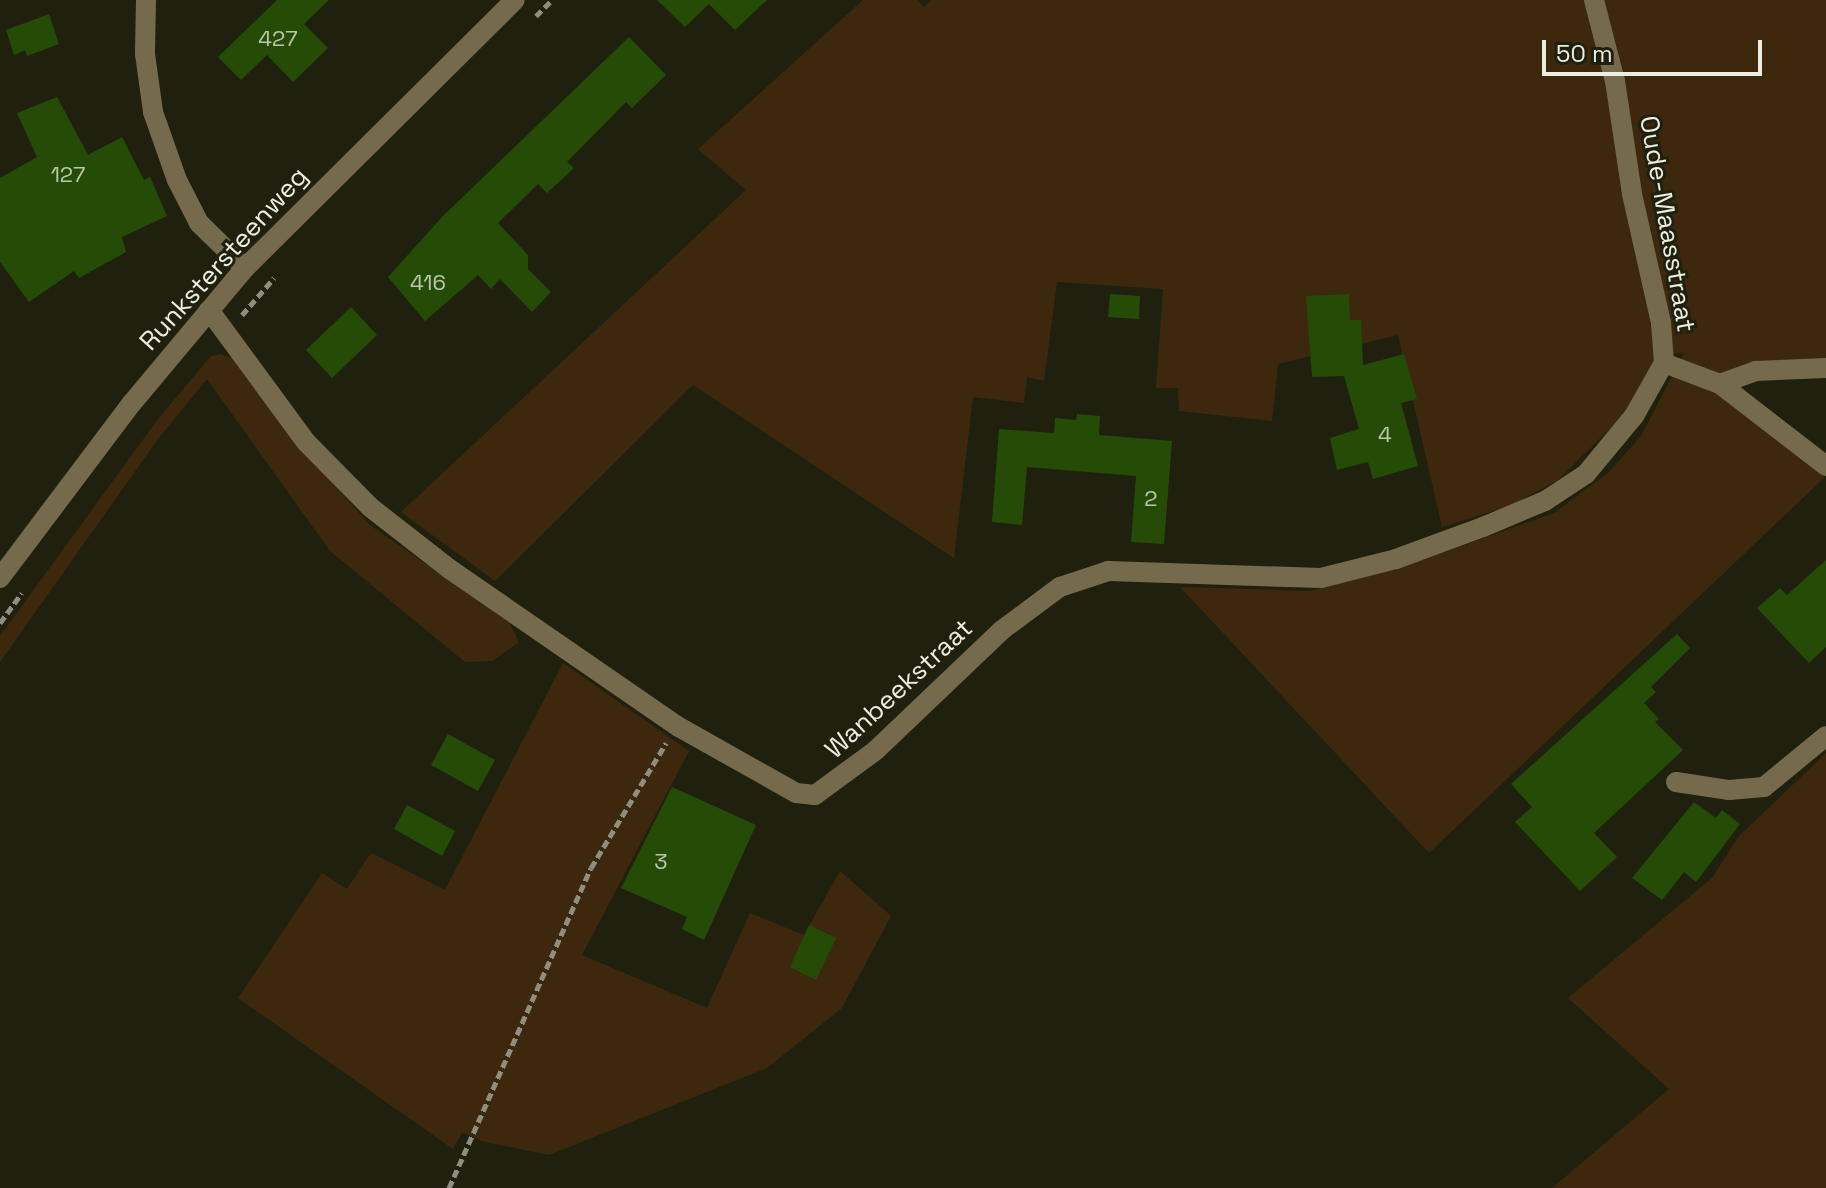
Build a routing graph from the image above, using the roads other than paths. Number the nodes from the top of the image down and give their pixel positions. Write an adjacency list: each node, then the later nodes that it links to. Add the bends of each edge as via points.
1 (146, 0): 4 (street, via 145,54 153,112 177,180 199,223)
2 (515, 0): 4 (street, Runkstersteenweg)
3 (1594, 0): 6 (street, Oude-Maasstraat, via 1615,81)
4 (245, 268): 5 (street, Runkstersteenweg)
5 (209, 310): 6 (street, Wanbeekstraat, via 306,442 370,507 451,570 679,727 796,793 815,795 875,751 1002,630 1060,587 1108,571 1321,578 1396,559 1483,527 1545,501 1586,474 1634,416); 10 (street, Runkstersteenweg)
6 (1664, 363): 8 (street, Oude-Maasstraat)
7 (1826, 368): 8 (street, via 1755,371)
8 (1720, 384): 9 (street, Oude-Maasstraat)
9 (1826, 466)
10 (0, 578)
11 (1826, 736): 12 (street, via 1764,787 1729,790)
12 (1676, 782)

